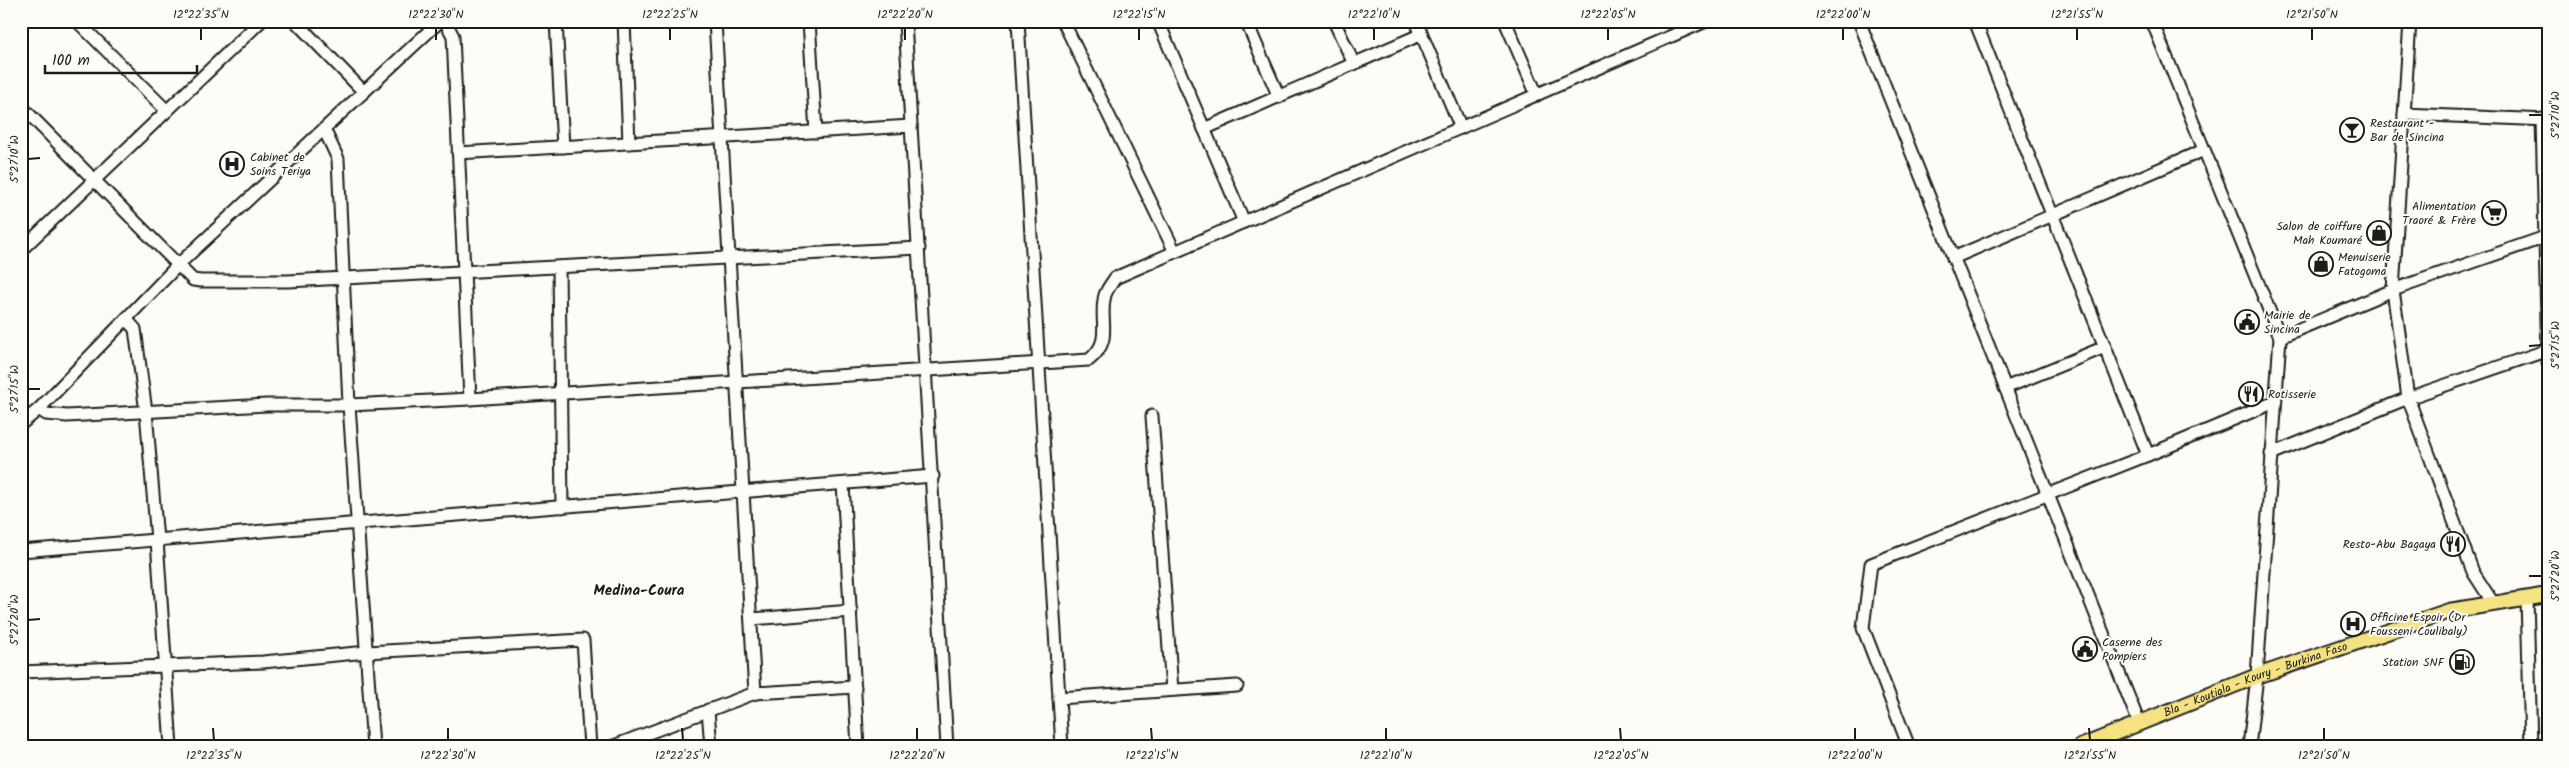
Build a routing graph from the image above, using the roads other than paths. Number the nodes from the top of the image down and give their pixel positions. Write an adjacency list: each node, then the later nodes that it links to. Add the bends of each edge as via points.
1 (77, 21): 29 (street)
2 (261, 21): 29 (street)
3 (295, 21): 25 (street)
4 (445, 21): 41 (street, via 453,36)
5 (556, 21): 39 (street)
6 (624, 21): 38 (street)
7 (715, 21): 37 (street)
8 (809, 21): 36 (street)
9 (905, 21): 32 (street)
10 (1018, 21): 61 (street)
11 (1063, 21): 48 (street)
12 (1158, 21): 35 (street)
13 (1246, 21): 27 (street)
14 (1334, 21): 24 (street)
15 (1416, 21): 23 (street)
16 (1505, 21): 26 (street)
17 (1706, 21): 26 (street)
18 (1859, 21): 50 (street)
19 (1975, 21): 43 (street)
20 (2152, 21): 40 (street)
21 (2410, 21): 30 (street)
22 (433, 24): 25 (street)
23 (1422, 34): 24 (street); 33 (street)
24 (1354, 64): 27 (street)
25 (364, 92): 34 (street)
26 (1537, 95): 33 (street)
27 (1279, 96): 35 (street)
28 (21, 106): 42 (street)
29 (167, 111): 42 (street)
30 (2404, 114): 31 (street); 55 (street)
31 (2545, 119): 45 (street)
32 (911, 126): 36 (street); 47 (street)
33 (1462, 128): 44 (street)
34 (324, 129): 51 (street); 54 (street, via 338,159)
35 (1204, 129): 44 (street)
36 (816, 132): 37 (street)
37 (722, 138): 38 (street); 49 (street)
38 (629, 143): 39 (street)
39 (563, 147): 41 (street)
40 (2204, 150): 43 (street); 57 (street)
41 (458, 154): 53 (street)
42 (96, 179): 46 (street); 51 (street)
43 (2053, 216): 50 (street); 58 (street)
44 (1244, 222): 48 (street)
45 (2546, 236): 55 (street); 59 (street)
46 (22, 247)
47 (919, 248): 49 (street); 62 (street)
48 (1175, 252): 61 (street, via 1115,278 1105,295 1104,338 1100,351 1089,360)
49 (730, 258): 52 (street); 63 (street)
50 (1953, 258): 64 (street)
51 (179, 264): 54 (street, via 193,280 201,281 288,282); 56 (street)
52 (559, 267): 53 (street); 65 (street)
53 (464, 272): 54 (street); 67 (street)
54 (344, 278): 69 (street)
55 (2393, 290): 57 (street); 66 (street)
56 (126, 319): 70 (street); 71 (street, via 135,329)
57 (2280, 337): 68 (street)
58 (2105, 348): 64 (street); 75 (street)
59 (2548, 350): 60 (street); 66 (street)
60 (2548, 362)
61 (1039, 363): 62 (street); 97 (street)
62 (926, 372): 63 (street); 76 (street)
63 (735, 380): 65 (street); 78 (street)
64 (2005, 388): 79 (street)
65 (559, 393): 67 (street); 80 (street)
66 (2408, 398): 74 (street); 86 (street, via 2474,572)
67 (470, 399): 69 (street)
68 (2275, 402): 74 (street); 75 (street)
69 (349, 405): 71 (street, via 267,405); 81 (street)
70 (39, 409): 71 (street, via 46,414 67,416); 73 (street)
71 (146, 412): 82 (street)
72 (1152, 416): 95 (street)
73 (21, 424)
74 (2271, 454): 92 (street)
75 (2148, 455): 79 (street)
76 (933, 476): 77 (street); 106 (street)
77 (844, 484): 78 (street); 87 (street)
78 (744, 492): 80 (street); 88 (street)
79 (2048, 495): 99 (street); 108 (street, via 1871,564 1863,628)
80 (562, 507): 81 (street)
81 (358, 523): 82 (street); 89 (street)
82 (157, 540): 83 (street); 90 (street)
83 (21, 551)
84 (2548, 595): 85 (main road, Bla - Koutiala - Koury - Burkina Faso)
85 (2527, 598): 86 (main road, Bla - Koutiala - Koury - Burkina Faso); 111 (street)
86 (2493, 604): 92 (main road, Bla - Koutiala - Koury - Burkina Faso, via 2448,611)
87 (851, 611): 88 (street); 94 (street)
88 (752, 619): 96 (street)
89 (367, 652): 90 (street, via 263,662); 101 (street); 102 (street, via 583,640)
90 (166, 666): 91 (street); 100 (street)
91 (21, 672)
92 (2257, 676): 99 (main road, Bla - Koutiala - Koury - Burkina Faso); 110 (street)
93 (1237, 686): 95 (street)
94 (855, 687): 96 (street); 105 (street)
95 (1172, 690): 97 (street)
96 (755, 693): 98 (street)
97 (1060, 698): 107 (street)
98 (708, 710): 103 (street); 104 (street)
99 (2139, 724): 109 (main road, Bla - Koutiala - Koury - Burkina Faso)
100 (171, 747)
101 (373, 747)
102 (590, 747)
103 (611, 747)
104 (711, 747)
105 (858, 747)
106 (947, 747)
107 (1062, 747)
108 (1908, 747)
109 (2080, 747)
110 (2250, 747)
111 (2531, 747)

